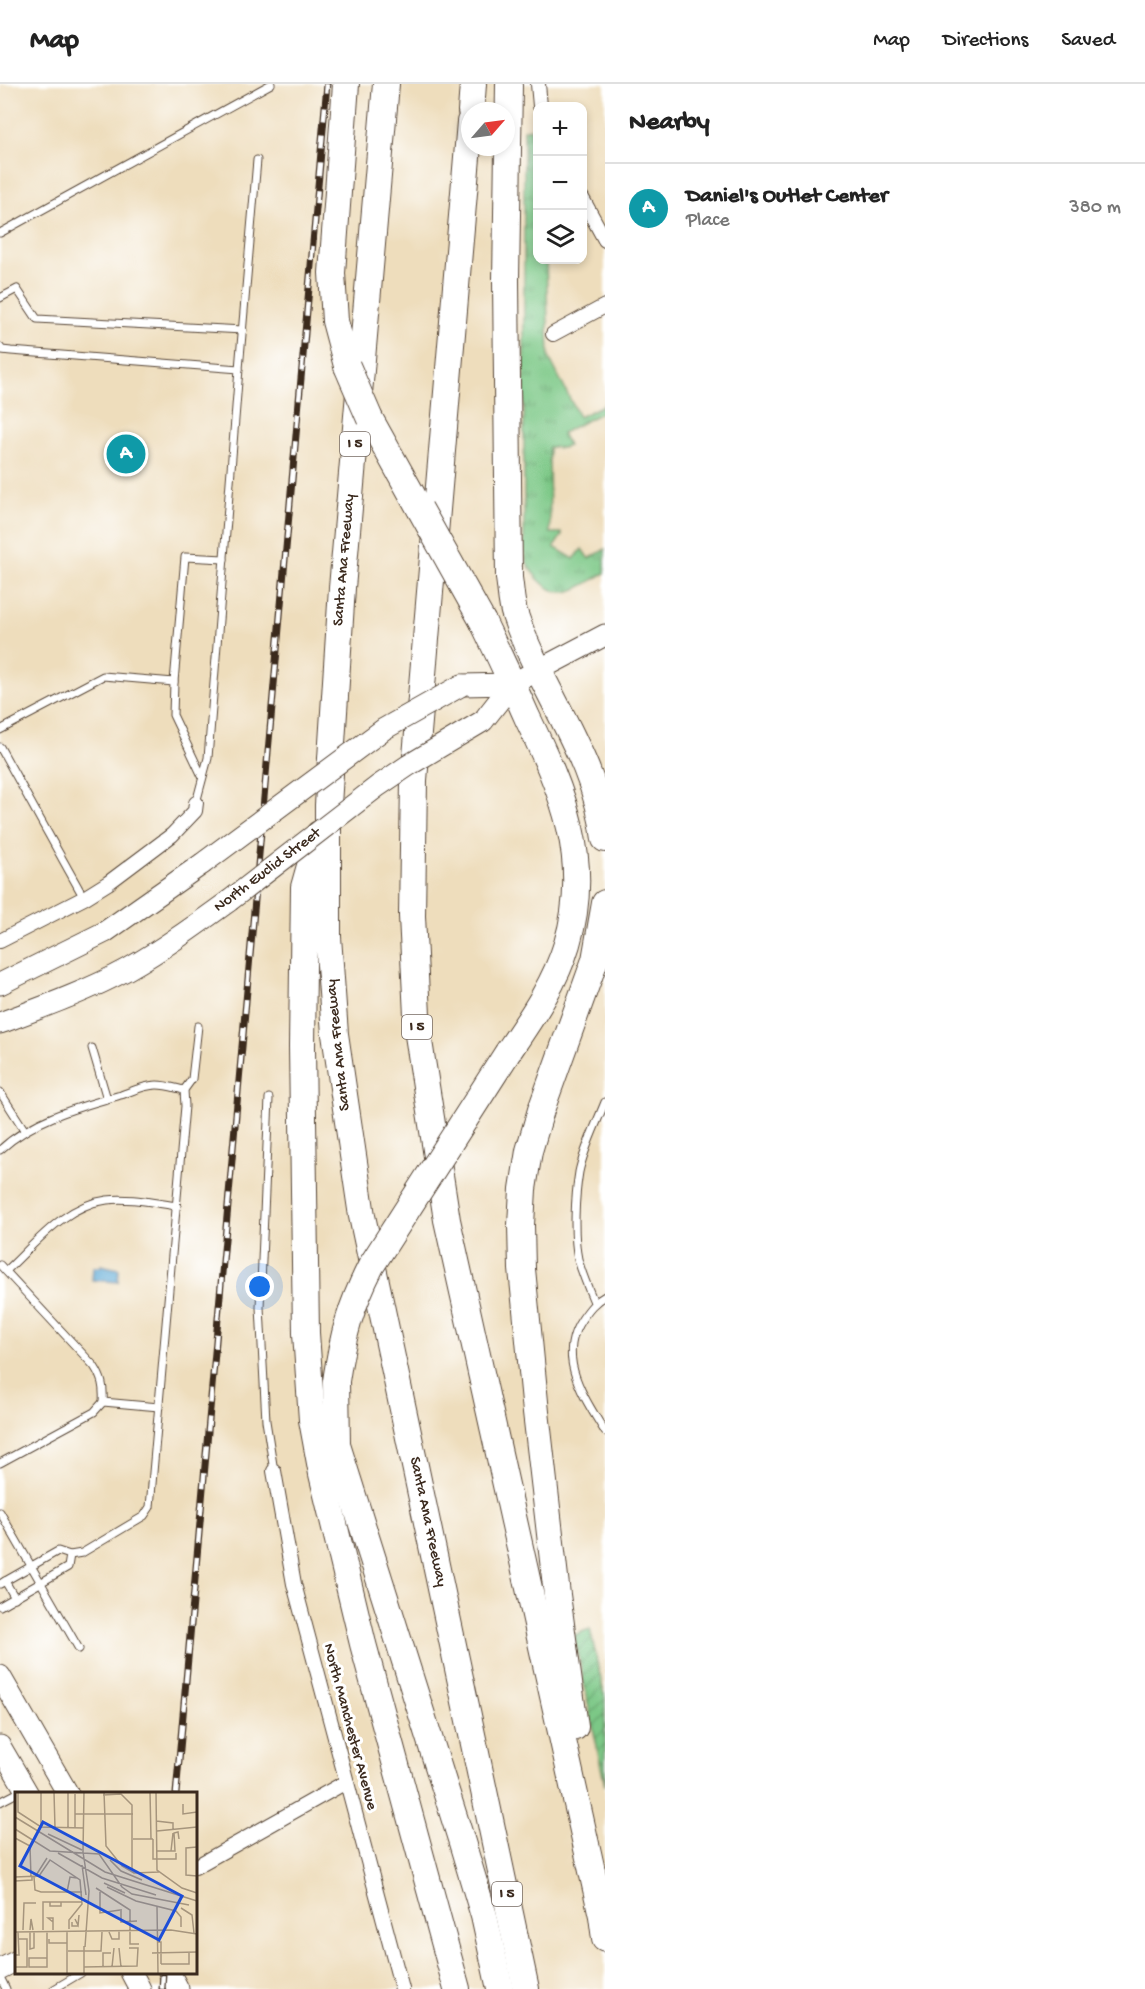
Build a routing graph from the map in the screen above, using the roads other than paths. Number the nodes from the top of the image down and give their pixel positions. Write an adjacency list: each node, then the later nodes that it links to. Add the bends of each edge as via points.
1 (271, 84): 12 (lane)
2 (386, 84): 29 (highway, Santa Ana Freeway / I 5, via 342,588)
3 (473, 84): 7 (highway)
4 (509, 84): 22 (highway, via 509,579 514,612)
5 (345, 86): 24 (highway, bridge, via 332,273 335,321 347,366 370,419 483,622)
6 (541, 86): 8 (street)
7 (472, 102)
8 (540, 102)
9 (467, 156): 71 (highway, I 5, via 414,780 411,916 418,1035 447,1220)
10 (257, 160): 16 (lane)
11 (587, 207): 13 (street)
12 (0, 233)
13 (605, 238)
14 (0, 298): 16 (lane, via 17,289 37,319)
15 (605, 306): 17 (street)
16 (243, 330): 19 (lane)
17 (553, 334)
18 (0, 347): 19 (lane)
19 (239, 369): 20 (lane)
20 (224, 559): 23 (lane, via 186,557); 27 (lane, via 208,758)
21 (605, 635): 22 (main road, North Euclid Street)
22 (537, 671): 24 (main road, North Euclid Street); 30 (highway, via 587,768)
23 (174, 682): 25 (lane, via 103,676); 27 (lane, via 173,715)
24 (512, 684): 34 (main road, North Euclid Street, bridge, via 462,685 368,740 105,932); 35 (main road, North Euclid Street, bridge, via 483,721 378,786 184,934 98,984); 84 (highway, bridge, via 559,788 571,826 576,866 567,944 539,1006 371,1266 344,1330 336,1381 337,1445 461,1839)
25 (0, 730)
26 (0, 747): 31 (lane)
27 (202, 776): 28 (lane)
28 (196, 803): 31 (street, via 195,811 172,835)
29 (328, 805): 83 (highway, via 304,888 303,1229 312,1420 363,1644); 85 (highway, Santa Ana Freeway / I 5, via 328,937 335,1034 360,1205)
30 (605, 839)
31 (84, 898): 33 (street)
32 (605, 903): 71 (highway, via 595,960 529,1151 520,1225 555,1584)
33 (0, 941)
34 (0, 984)
35 (0, 1023)
36 (198, 1026): 38 (lane, via 192,1079)
37 (92, 1048): 41 (lane)
38 (184, 1090): 41 (lane, via 154,1085); 45 (lane)
39 (0, 1092): 43 (lane)
40 (269, 1098): 54 (lane, via 260,1307 266,1422)
41 (107, 1099): 43 (lane)
42 (605, 1102): 49 (lane, via 579,1170 576,1198 578,1257)
43 (25, 1131): 44 (lane)
44 (0, 1150)
45 (177, 1206): 47 (lane, via 119,1199 95,1202 60,1220); 51 (lane)
46 (0, 1265): 47 (lane)
47 (6, 1271): 50 (lane, via 94,1366 101,1377)
48 (605, 1296): 49 (lane)
49 (594, 1302): 52 (lane, via 571,1345 572,1365)
50 (103, 1402): 51 (lane); 53 (lane, via 94,1412)
51 (159, 1407): 56 (lane, via 150,1507 144,1516 82,1553)
52 (605, 1432)
53 (0, 1463)
54 (274, 1471): 65 (street, North Manchester Avenue, via 294,1584)
55 (0, 1512): 57 (lane)
56 (70, 1555): 57 (lane, via 58,1551); 58 (lane, via 68,1567)
57 (31, 1567): 58 (lane); 59 (lane)
58 (41, 1582): 60 (lane); 62 (lane)
59 (2, 1583): 60 (lane)
60 (15, 1598): 61 (lane)
61 (0, 1606)
62 (79, 1649)
63 (0, 1676): 67 (main road)
64 (0, 1746): 66 (main road)
65 (346, 1782): 70 (street); 82 (street, North Manchester Avenue)
66 (26, 1791)
67 (67, 1792)
68 (15, 1796): 69 (lane)
69 (0, 1802)
70 (196, 1866)
71 (603, 1927)
72 (15, 1961): 73 (street)
73 (0, 1969)
74 (78, 1974): 79 (lane)
75 (132, 1974): 80 (main road)
76 (170, 1974): 81 (main road)
77 (0, 1977): 78 (lane)
78 (6, 1989)
79 (54, 1989)
80 (140, 1989)
81 (178, 1989)
82 (402, 1989)
83 (458, 1989)
84 (500, 1989)
85 (526, 1989)

